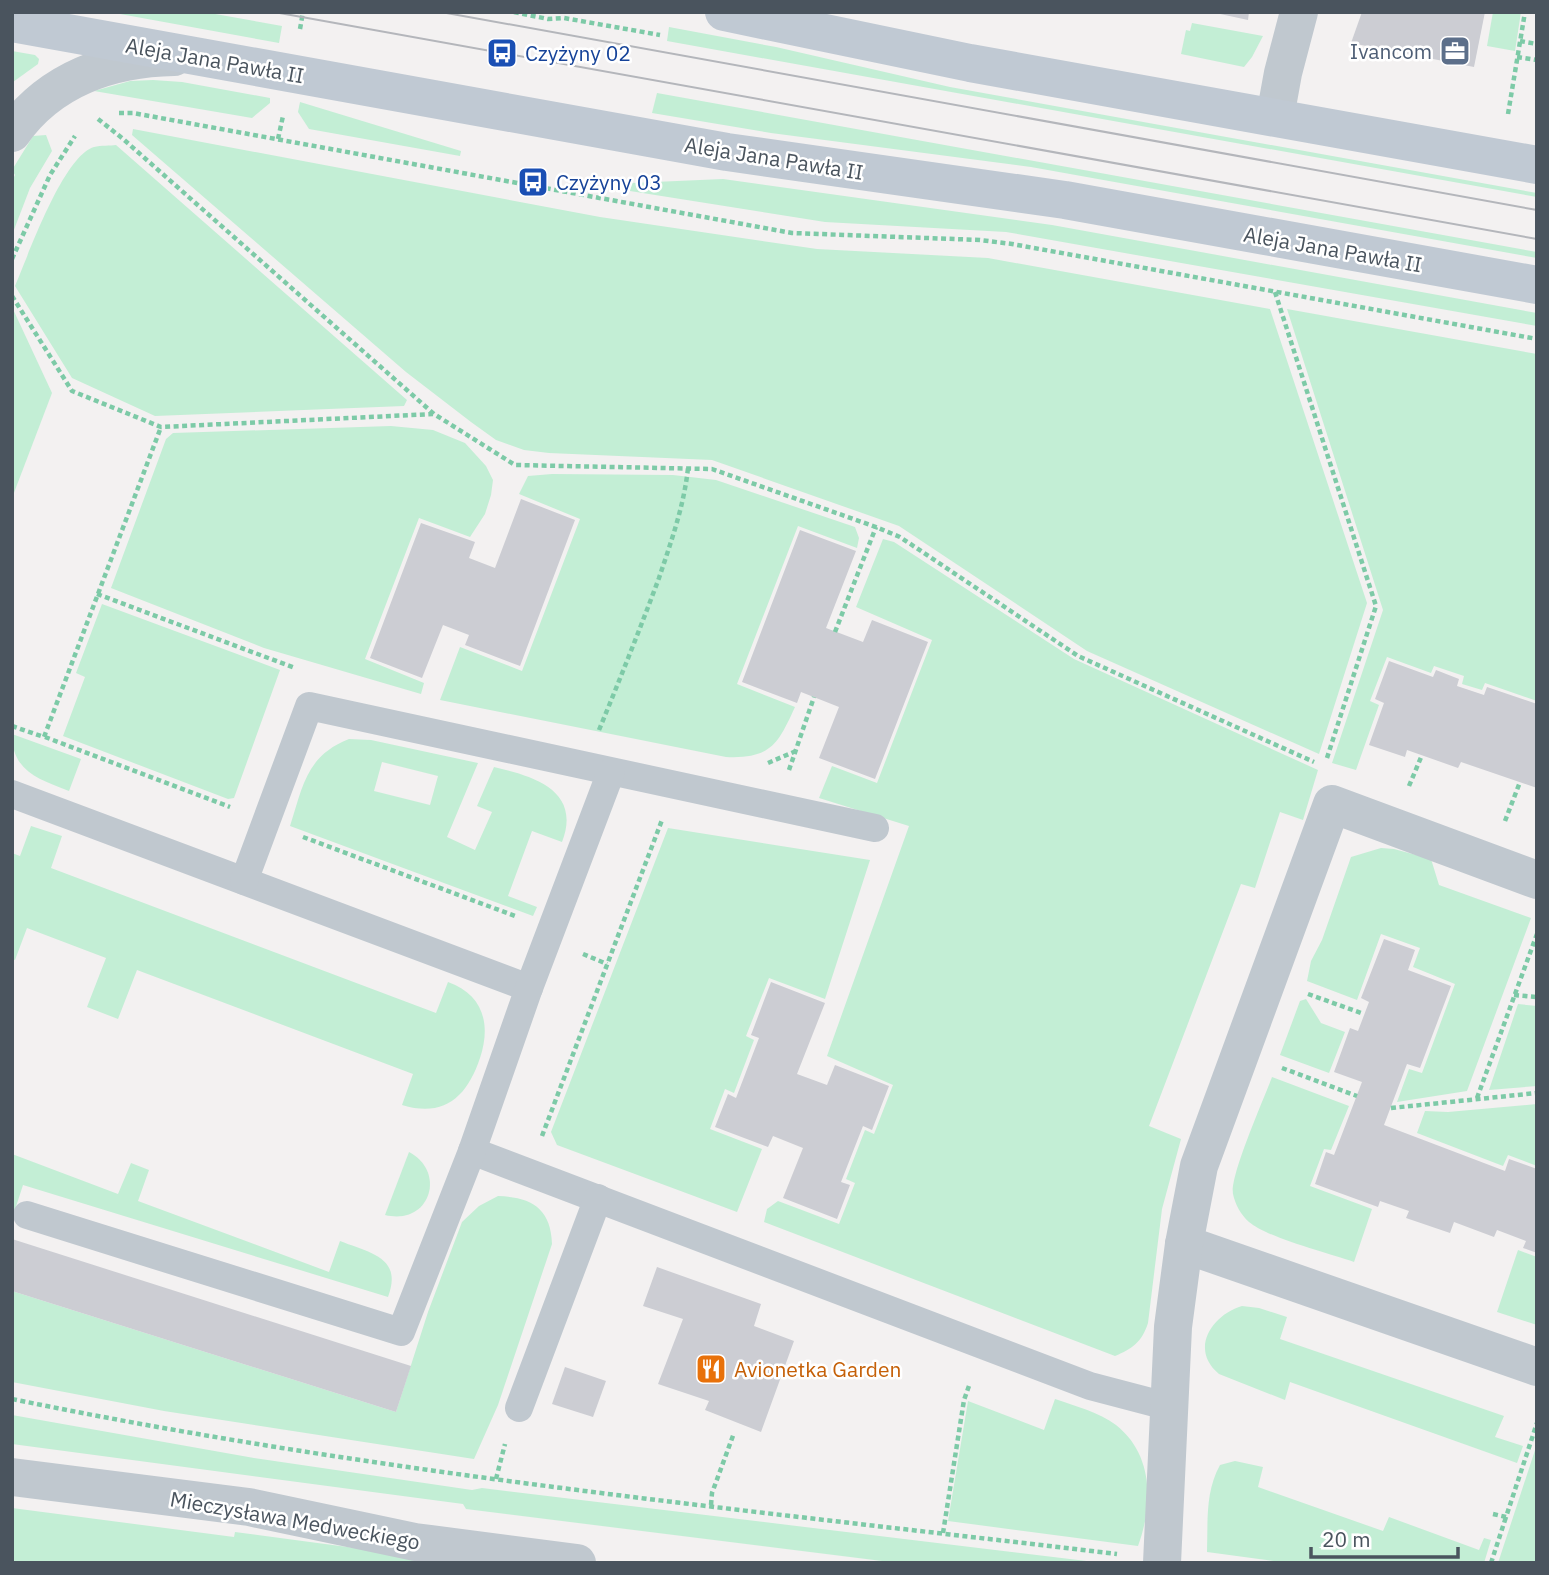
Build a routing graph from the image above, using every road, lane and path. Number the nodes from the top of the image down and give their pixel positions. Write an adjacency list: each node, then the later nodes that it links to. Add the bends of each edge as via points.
1 (303, 12): 8 (path)
2 (513, 12): 7 (path)
3 (724, 12): 15 (main road, via 970,63)
4 (1299, 12): 15 (street)
5 (1525, 12): 9 (path)
6 (12, 23): 12 (main road, Aleja Jana Pawła II)
7 (660, 35)
8 (298, 38)
9 (1520, 41): 10 (path); 11 (path)
10 (1537, 44)
11 (1517, 57): 13 (path); 17 (path)
12 (209, 58): 19 (street, via 145,59 94,70 45,98); 22 (main road, Aleja Jana Pawła II, via 674,143 1065,200)
13 (1537, 60)
14 (110, 112): 23 (path, via 792,233 980,240)
15 (1275, 117): 20 (main road)
16 (97, 118): 26 (path)
17 (1507, 121)
18 (77, 131): 21 (path, via 50,174)
19 (12, 133)
20 (1537, 165)
21 (12, 260)
22 (1537, 285)
23 (1275, 292): 25 (path); 29 (path, via 1376,607 1324,766 1078,656 900,537)
24 (12, 296): 27 (path, via 72,391)
25 (1537, 339)
26 (434, 414): 27 (path); 28 (path, via 514,465)
27 (161, 427): 30 (path)
28 (688, 468): 29 (path, via 712,469); 36 (path, via 672,540)
29 (876, 527): 32 (path)
30 (97, 594): 31 (path); 35 (path)
31 (176, 623)
32 (835, 632)
33 (814, 698): 42 (path)
34 (12, 726): 35 (path)
35 (44, 737): 43 (path)
36 (596, 737)
37 (1422, 755): 40 (path)
38 (611, 772): 42 (lane); 49 (lane, via 309,706); 54 (lane)
39 (1520, 782): 45 (path)
40 (1408, 788)
41 (12, 794): 49 (lane)
42 (777, 808): 46 (lane)
43 (237, 809)
44 (662, 818): 53 (path)
45 (1503, 824)
46 (875, 828)
47 (302, 837): 50 (path)
48 (1537, 880): 68 (street, via 1332,804 1199,1166)
49 (244, 881): 54 (lane)
50 (517, 917)
51 (1537, 934): 56 (path)
52 (598, 960): 53 (path)
53 (607, 964): 64 (path)
54 (529, 988): 65 (lane)
55 (1306, 993): 58 (path)
56 (1514, 995): 57 (path); 62 (path)
57 (1537, 997)
58 (1364, 1014)
59 (1281, 1068): 61 (path)
60 (1537, 1093): 62 (path)
61 (1357, 1096)
62 (1477, 1098): 63 (path)
63 (1391, 1108)
64 (541, 1139)
65 (472, 1151): 66 (lane); 67 (lane, via 401,1332)
66 (598, 1198): 72 (lane, via 1090,1387); 73 (lane)
67 (27, 1215)
68 (1184, 1244): 69 (street); 72 (street)
69 (1537, 1367)
70 (12, 1399): 78 (path)
71 (964, 1400): 82 (path)
72 (1170, 1407): 85 (street)
73 (519, 1408)
74 (1537, 1423): 81 (path)
75 (734, 1433): 79 (path)
76 (498, 1466): 78 (path)
77 (12, 1476): 84 (street, Mieczysława Medweckiego, via 249,1507 415,1542)
78 (496, 1480): 79 (path)
79 (711, 1505): 82 (path)
80 (1493, 1514): 81 (path)
81 (1506, 1517): 86 (path)
82 (943, 1534): 83 (path)
83 (1119, 1555)
84 (577, 1563)
85 (1162, 1563)
86 (1491, 1563)

